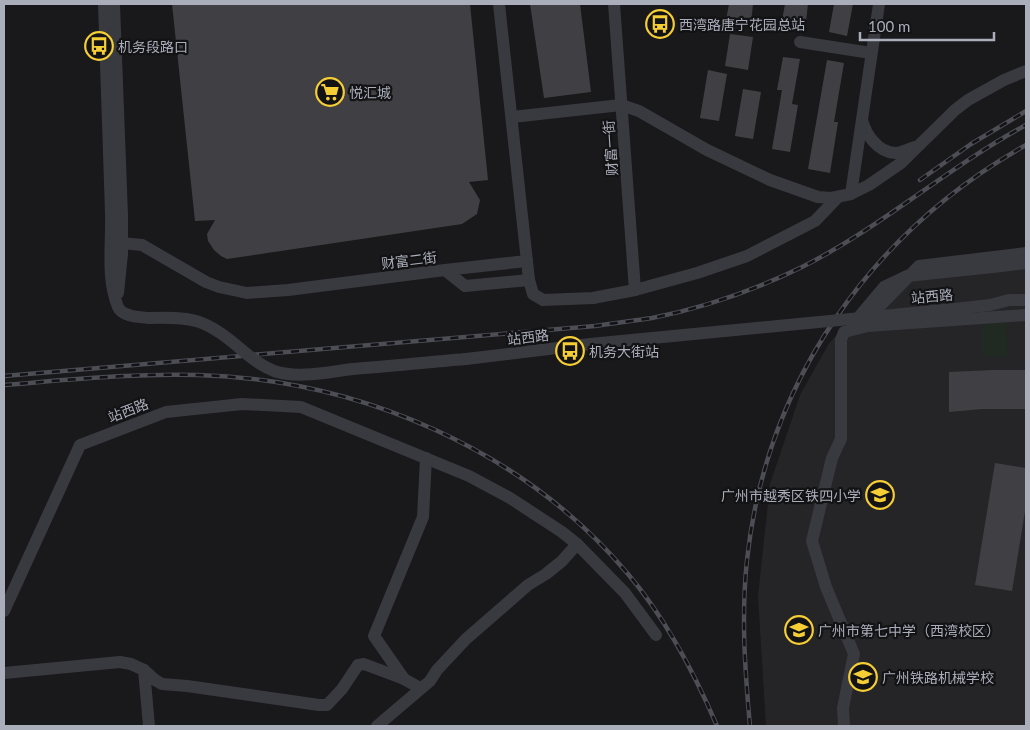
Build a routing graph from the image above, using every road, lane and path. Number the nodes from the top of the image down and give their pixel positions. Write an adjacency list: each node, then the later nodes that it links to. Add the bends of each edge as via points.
1 (104, 4): 15 (street, 站西路)
2 (114, 4): 15 (street, 站西路)
3 (499, 4): 10 (street)
4 (614, 4): 9 (street, 财富一街)
5 (879, 4): 7 (street)
6 (800, 42): 7 (street)
7 (871, 53): 11 (street)
8 (1026, 71): 12 (street, via 968,100)
9 (621, 105): 10 (street); 14 (street, via 639,111 707,150 770,180 818,197); 21 (street, 财富一街)
10 (512, 117): 17 (street)
11 (862, 118): 12 (street, via 868,136 889,152 904,151); 13 (street)
12 (920, 144): 13 (street, via 888,172)
13 (851, 194): 14 (street)
14 (838, 197): 21 (street, via 815,221 746,256)
15 (117, 242): 19 (street, 财富二街, via 142,245 206,282 247,293); 24 (street, 站西路, bridge, via 117,300 118,307 125,314 200,321 223,334 264,366 286,373 321,373 673,336)
16 (1026, 253): 24 (street, via 920,266)
17 (527, 261): 19 (street); 20 (street)
18 (1026, 263): 24 (street, bridge, via 907,276 884,287)
19 (445, 270): 20 (street, 财富二街, via 465,286)
20 (529, 280): 21 (street, via 533,294 544,300 593,298)
21 (635, 290)
22 (1026, 300): 24 (street, 站西路, bridge)
23 (1026, 314): 24 (street, via 868,326)
24 (857, 324): 35 (street, via 844,332 842,340 841,439 832,458 812,541 826,587 854,654 843,708)
25 (426, 458): 26 (street, 站西路, via 510,498); 27 (street, 站西路, via 301,408 242,404 166,412 80,444); 31 (street, via 423,517 374,636)
26 (577, 544): 28 (street, 站西路, via 625,593); 32 (street, via 562,561 528,585 466,639)
27 (4, 611)
28 (656, 635)
29 (144, 670): 30 (street, via 120,662); 31 (street, via 162,684 319,705 328,705 358,665 364,664); 33 (street)
30 (4, 673)
31 (404, 679): 32 (street)
32 (420, 688): 34 (street)
33 (149, 726)
34 (377, 726)
35 (844, 726)

